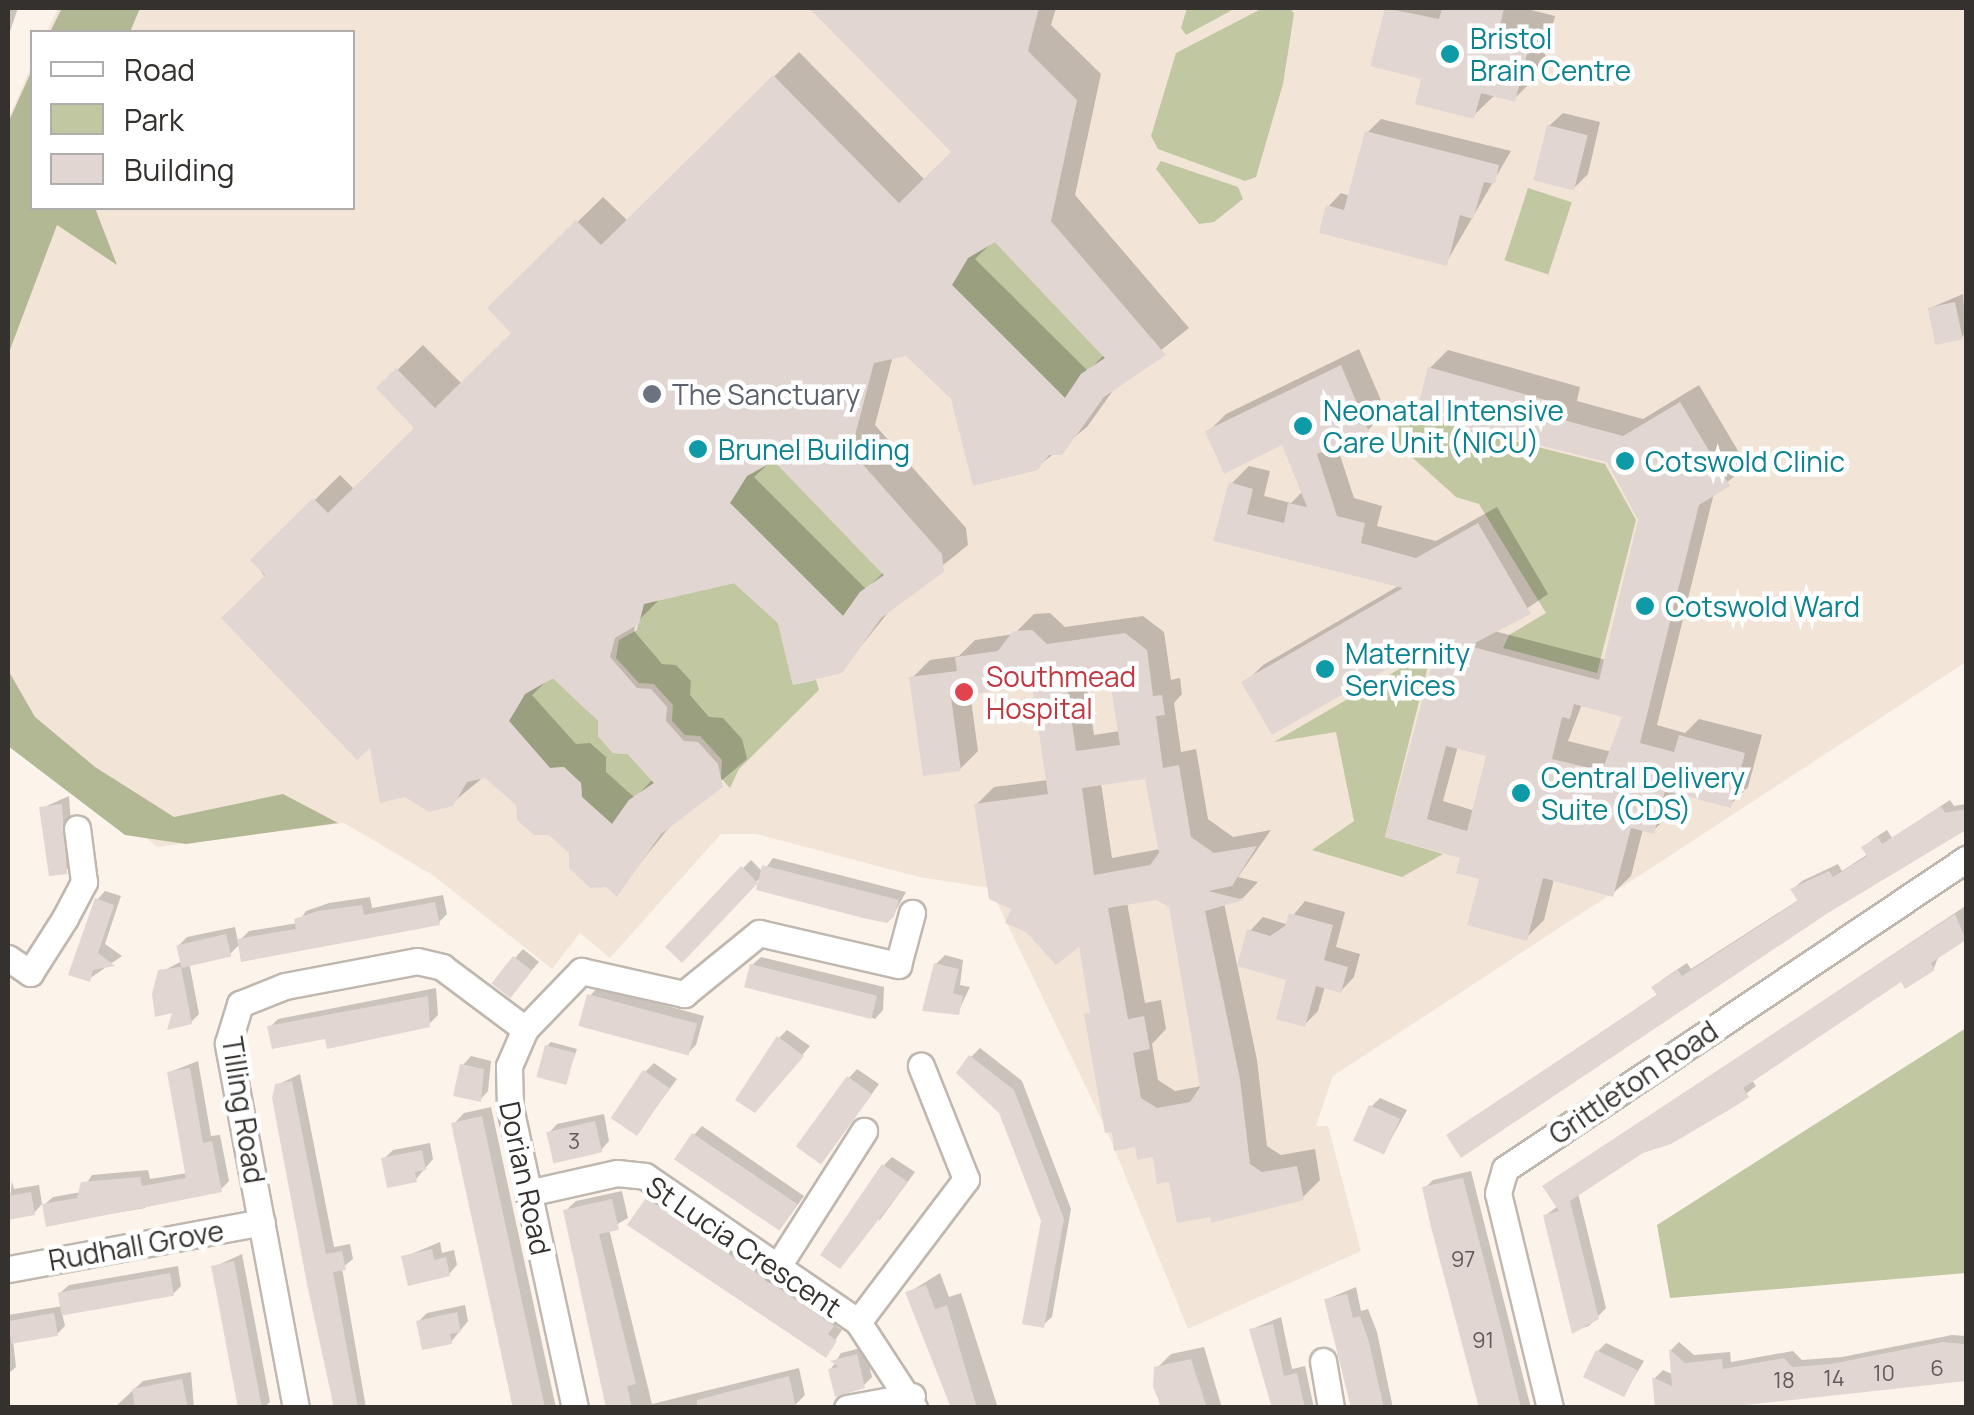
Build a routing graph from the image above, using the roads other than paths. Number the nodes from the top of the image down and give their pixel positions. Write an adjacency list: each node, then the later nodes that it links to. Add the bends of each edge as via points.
1 (78, 828): 4 (street, via 85,869 71,906 30,973)
2 (1966, 859): 19 (street, Grittleton Road, via 1504,1169 1498,1193)
3 (912, 913): 5 (street, Dorian Road, via 898,965 758,933 684,994 581,971)
4 (8, 958)
5 (525, 1029): 8 (street, Dorian Road, via 507,1084); 9 (street, Tilling Road, via 442,967 417,962 246,999 230,1024 228,1043)
6 (920, 1066): 12 (street, via 966,1180)
7 (864, 1131): 10 (street)
8 (528, 1193): 10 (street, St Lucia Crescent, via 617,1174 645,1176); 16 (street, Dorian Road)
9 (262, 1222): 11 (street, Rudhall Grove); 15 (street, Tilling Road)
10 (776, 1269): 12 (street, St Lucia Crescent)
11 (10, 1271)
12 (858, 1322): 14 (street, St Lucia Crescent)
13 (1322, 1361): 18 (street)
14 (913, 1402): 17 (street)
15 (296, 1408)
16 (575, 1408)
17 (847, 1408)
18 (1331, 1408)
19 (1550, 1408)

